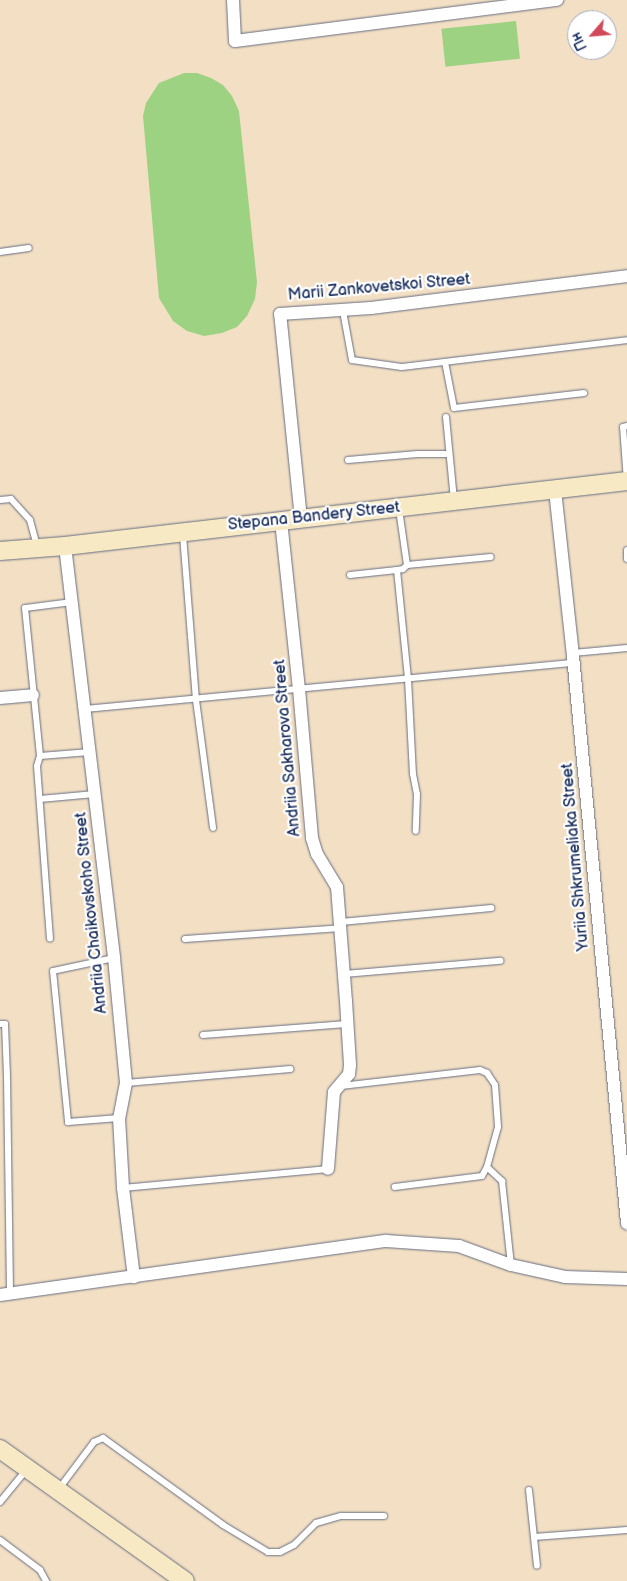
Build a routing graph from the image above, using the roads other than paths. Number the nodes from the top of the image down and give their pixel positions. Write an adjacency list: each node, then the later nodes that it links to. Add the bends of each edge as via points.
1 (233, 0): 2 (street, via 235,41)
2 (557, 0)
3 (29, 248): 4 (lane)
4 (0, 252)
5 (627, 276): 6 (street, Marii Zankovetskoi Street)
6 (343, 311): 8 (lane, via 352,360 402,366); 19 (street, Marii Zankovetskoi Street, via 280,314)
7 (627, 340): 8 (lane)
8 (445, 362): 9 (lane, via 454,408)
9 (584, 393)
10 (446, 417): 12 (lane)
11 (627, 426): 14 (lane, via 622,427)
12 (449, 454): 13 (lane); 17 (lane)
13 (348, 460)
14 (627, 481): 15 (street, Stepana Bandery Street)
15 (554, 490): 17 (street, Stepana Bandery Street); 33 (street, Yuriia Shkrumeliaka Street)
16 (0, 500): 23 (lane, via 11,499 30,520)
17 (454, 501): 18 (street, Stepana Bandery Street)
18 (399, 508): 19 (street, Stepana Bandery Street); 28 (lane)
19 (301, 519): 20 (street, Stepana Bandery Street)
20 (281, 521): 21 (street, Stepana Bandery Street); 35 (street, Andriia Sakharova Street)
21 (182, 531): 22 (street, Stepana Bandery Street); 38 (lane)
22 (65, 546): 23 (street, Stepana Bandery Street); 31 (street, Andriia Chaikovskoho Street)
23 (38, 548): 25 (street, Stepana Bandery Street)
24 (626, 550): 27 (lane)
25 (0, 551)
26 (491, 557): 28 (lane)
27 (627, 559)
28 (407, 565): 29 (lane)
29 (397, 570): 30 (lane); 34 (lane)
30 (350, 575)
31 (72, 602): 36 (lane, via 25,608); 39 (street, Andriia Chaikovskoho Street)
32 (627, 648): 33 (lane)
33 (574, 658): 34 (lane); 61 (street, Yuriia Shkrumeliaka Street)
34 (408, 679): 35 (lane); 45 (lane)
35 (299, 689): 38 (lane); 47 (street, Andriia Sakharova Street, via 314,845 336,883)
36 (33, 695): 37 (street); 41 (lane)
37 (0, 698)
38 (196, 700): 39 (lane); 44 (lane)
39 (85, 709): 40 (street, Andriia Chaikovskoho Street)
40 (90, 752): 41 (lane); 42 (street, Andriia Chaikovskoho Street)
41 (40, 756): 43 (lane, via 37,766)
42 (95, 794): 43 (lane); 50 (street, Andriia Chaikovskoho Street)
43 (40, 799): 48 (lane)
44 (213, 828)
45 (416, 831)
46 (491, 908): 47 (lane)
47 (341, 925): 49 (lane); 52 (street, Andriia Sakharova Street)
48 (50, 939)
49 (185, 939)
50 (114, 958): 58 (street, Andriia Chaikovskoho Street); 60 (lane, via 53,972 68,1122)
51 (500, 961): 52 (lane)
52 (344, 974): 54 (street, Andriia Sakharova Street)
53 (0, 1024): 57 (lane, via 5,1024)
54 (347, 1024): 55 (lane); 59 (street, Andriia Sakharova Street, via 349,1074)
55 (203, 1034)
56 (290, 1069): 58 (lane)
57 (4, 1077): 70 (lane)
58 (126, 1082): 60 (street, Andriia Chaikovskoho Street)
59 (337, 1086): 62 (lane, via 480,1070 487,1073 495,1085 498,1109 498,1127); 63 (street, Andriia Sakharova Street, via 332,1106)
60 (119, 1118): 65 (street, Andriia Chaikovskoho Street)
61 (624, 1167): 66 (street, Yuriia Shkrumeliaka Street)
62 (487, 1168): 64 (lane, via 479,1178); 67 (lane, via 502,1181)
63 (328, 1169): 65 (lane)
64 (395, 1187)
65 (123, 1188): 68 (street, Andriia Chaikovskoho Street)
66 (627, 1222)
67 (511, 1265): 68 (street, via 459,1246 386,1242); 69 (street, via 565,1277)
68 (134, 1277): 70 (street)
69 (627, 1279)
70 (5, 1295)
71 (0, 1449): 72 (street)
72 (27, 1468): 73 (street); 75 (lane)
73 (58, 1490): 76 (lane, via 94,1442 103,1438 223,1525 268,1552 280,1552 294,1545 316,1523 341,1516); 82 (street)
74 (528, 1490): 78 (lane)
75 (0, 1502)
76 (384, 1516)
77 (627, 1530): 78 (lane)
78 (534, 1537): 80 (lane)
79 (0, 1540): 81 (lane, via 40,1570)
80 (537, 1566)
81 (46, 1581)
82 (185, 1581)

